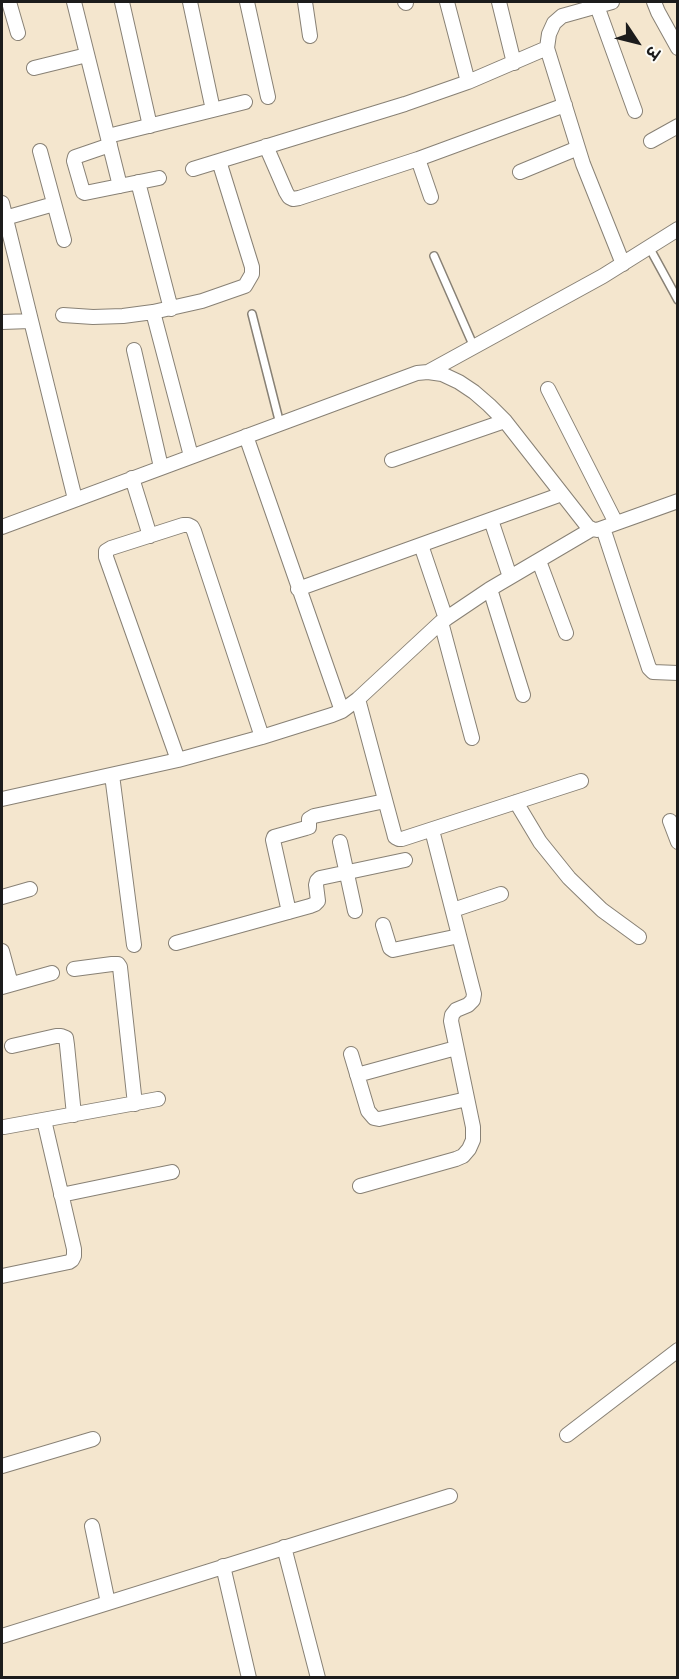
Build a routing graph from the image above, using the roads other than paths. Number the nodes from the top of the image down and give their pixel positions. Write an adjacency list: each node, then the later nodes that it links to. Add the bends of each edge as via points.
1 (74, 2): 16 (street)
2 (122, 2): 25 (street)
3 (190, 2): 23 (street)
4 (247, 2): 20 (street)
5 (305, 2): 13 (street)
6 (447, 2): 19 (street)
7 (500, 2): 17 (street)
8 (612, 2): 10 (street)
9 (654, 2): 15 (street)
10 (597, 6): 14 (street, via 562,16 554,23); 24 (street)
11 (7, 7): 12 (street)
12 (18, 33)
13 (310, 36)
14 (547, 48): 17 (street); 22 (street)
15 (678, 48)
16 (87, 55): 18 (street); 27 (street)
17 (514, 63): 19 (street)
18 (34, 68)
19 (468, 82): 29 (street)
20 (268, 97)
21 (245, 102): 23 (street)
22 (565, 105): 30 (street); 32 (street)
23 (213, 110): 25 (street)
24 (635, 111)
25 (150, 126): 27 (street)
26 (678, 126): 28 (street)
27 (109, 141): 38 (street); 38 (street, via 76,156 74,161 83,192)
28 (651, 141)
29 (266, 146): 32 (street, via 286,192 293,199); 33 (street)
30 (578, 148): 35 (street); 47 (street)
31 (40, 151): 41 (street)
32 (418, 159): 39 (street)
33 (219, 161): 34 (street); 49 (street, via 252,274 245,286)
34 (193, 168)
35 (520, 172)
36 (159, 178): 37 (street)
37 (138, 182): 38 (street); 49 (street)
38 (120, 186)
39 (431, 197)
40 (2, 203): 42 (street)
41 (54, 204): 42 (street); 44 (street)
42 (5, 218): 53 (street)
43 (678, 229): 45 (street)
44 (64, 240)
45 (649, 247): 47 (street); 48 (lane)
46 (434, 256): 55 (lane)
47 (623, 264): 55 (street)
48 (678, 300)
49 (171, 309): 50 (street)
50 (153, 312): 52 (street); 62 (street)
51 (252, 314): 60 (lane)
52 (63, 315)
53 (30, 321): 54 (street); 67 (street)
54 (2, 322)
55 (474, 347): 57 (street)
56 (134, 350): 64 (street)
57 (428, 372): 59 (street, via 459,382); 60 (street)
58 (548, 389): 71 (street)
59 (505, 421): 63 (street); 66 (street)
60 (280, 423): 61 (street)
61 (246, 436): 62 (street); 76 (street)
62 (191, 456): 64 (street)
63 (392, 460)
64 (161, 467): 65 (street)
65 (132, 478): 67 (street); 72 (street)
66 (562, 494): 69 (street); 71 (street, via 588,527)
67 (75, 499): 70 (street)
68 (678, 501): 71 (street)
69 (490, 520): 73 (street); 75 (street)
70 (2, 527)
71 (603, 527): 74 (street); 80 (street, via 649,668 653,672)
72 (150, 536): 84 (street, via 183,525 192,527); 86 (street, via 111,548 106,557)
73 (421, 545): 76 (street); 78 (street)
74 (538, 561): 75 (street); 79 (street)
75 (510, 577): 77 (street)
76 (298, 589): 83 (street)
77 (490, 589): 78 (street); 81 (street)
78 (443, 620): 82 (street); 85 (street)
79 (566, 633)
80 (678, 673)
81 (523, 695)
82 (358, 699): 83 (street); 90 (street)
83 (342, 711): 84 (street)
84 (262, 737): 86 (street)
85 (472, 738)
86 (178, 760): 87 (street)
87 (112, 774): 89 (street); 108 (street)
88 (581, 781): 91 (street)
89 (2, 800)
90 (385, 801): 93 (street, via 395,837 402,839); 103 (street, via 314,816 309,819 309,827 274,837)
91 (516, 802): 93 (street); 106 (street, via 540,842 569,878 602,910)
92 (670, 820): 95 (street)
93 (432, 830): 101 (street)
94 (340, 842): 97 (street)
95 (678, 842)
96 (405, 860): 97 (street)
97 (346, 873): 102 (street); 103 (street, via 317,880 318,901)
98 (30, 888): 100 (street)
99 (501, 894): 101 (street)
100 (2, 897)
101 (453, 910): 105 (street)
102 (355, 911)
103 (289, 912): 107 (street)
104 (383, 925): 105 (street, via 393,950)
105 (459, 936): 114 (street, via 474,994 468,1005 452,1015)
106 (639, 937)
107 (176, 943)
108 (134, 945)
109 (2, 951): 112 (street)
110 (75, 969): 119 (street, via 116,963 120,968)
111 (52, 973): 112 (street)
112 (6, 986)
113 (12, 1046): 120 (street, via 56,1036 66,1038)
114 (456, 1048): 116 (street); 118 (street)
115 (351, 1054): 116 (street)
116 (357, 1075): 118 (street, via 368,1111 374,1118)
117 (158, 1099): 119 (street)
118 (467, 1099): 124 (street, via 473,1140 463,1156)
119 (135, 1104): 120 (street)
120 (74, 1115): 121 (street)
121 (44, 1120): 122 (street); 125 (street)
122 (4, 1127)
123 (172, 1172): 125 (street)
124 (360, 1186)
125 (61, 1195): 126 (street, via 74,1249 72,1260)
126 (2, 1276)
127 (677, 1351): 128 (street)
128 (567, 1435)
129 (93, 1439): 130 (street)
130 (2, 1466)
131 (450, 1496): 133 (street)
132 (92, 1526): 135 (street)
133 (284, 1547): 134 (street); 138 (street)
134 (223, 1566): 135 (street); 137 (street)
135 (108, 1603): 136 (street)
136 (2, 1636)
137 (249, 1677)
138 (318, 1677)

